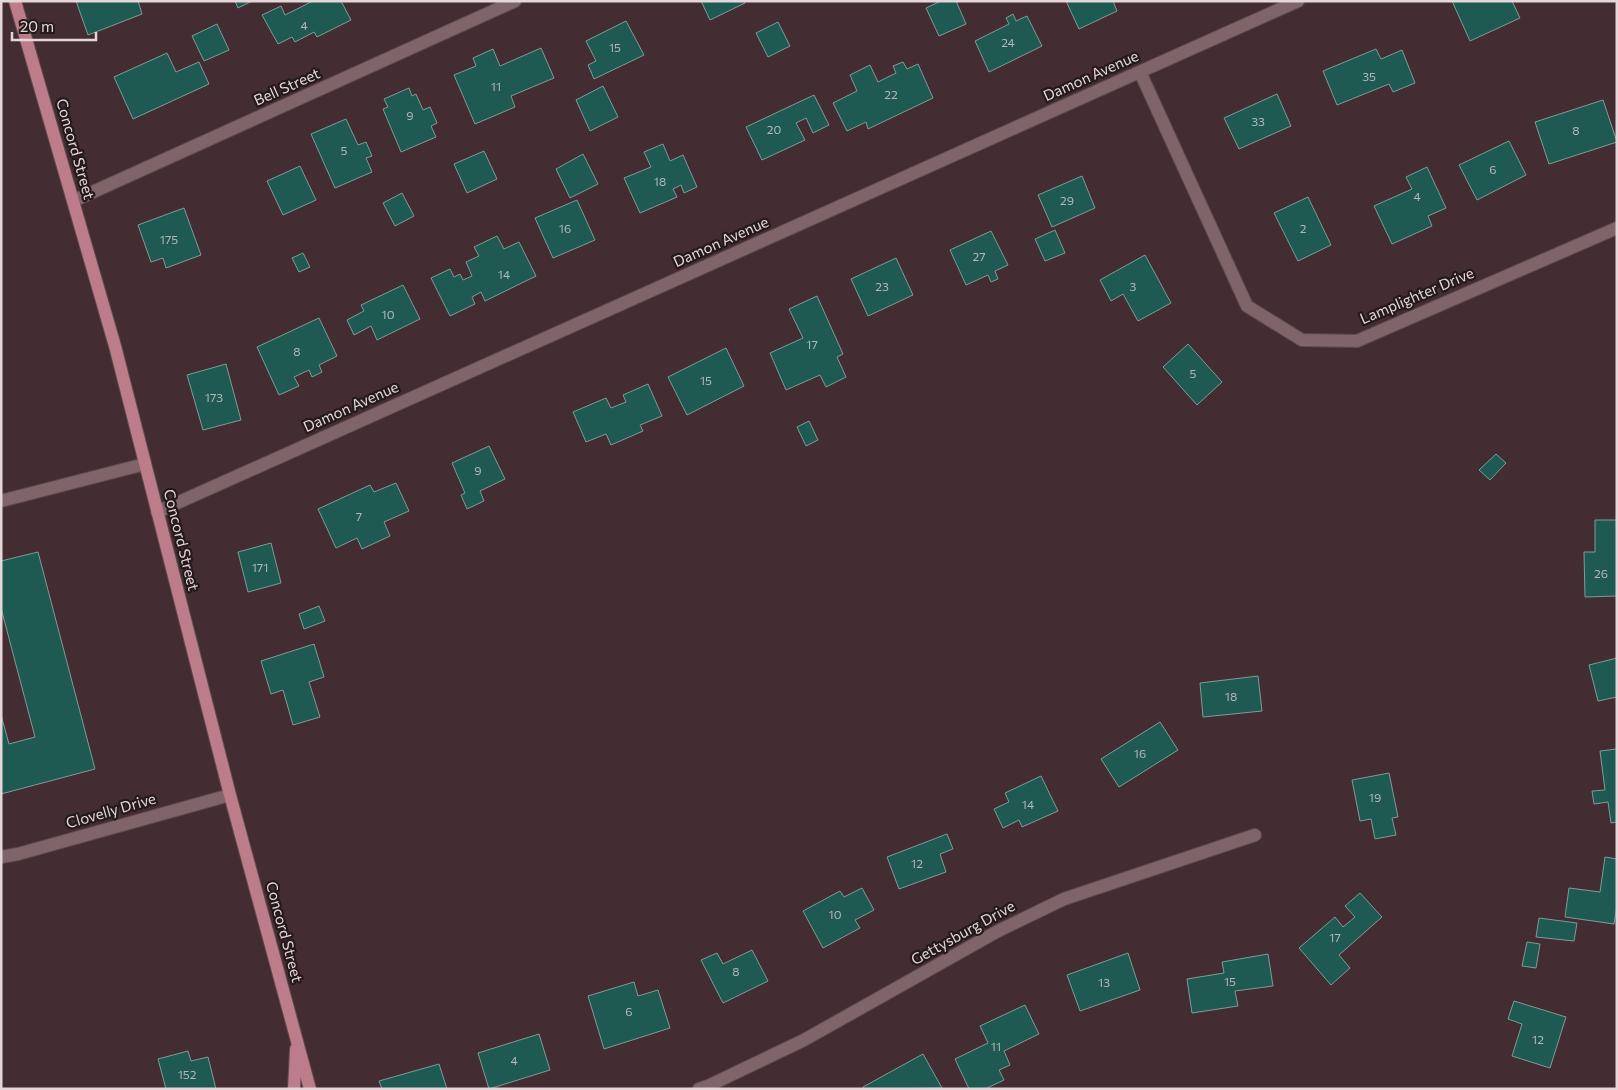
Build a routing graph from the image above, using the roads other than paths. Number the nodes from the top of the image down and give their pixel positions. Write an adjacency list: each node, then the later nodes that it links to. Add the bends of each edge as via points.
1 (15, 1): 5 (main road, Concord Street)
2 (515, 1): 5 (street, Bell Street)
3 (1298, 1): 4 (street, Damon Avenue)
4 (1140, 72): 6 (street, Lamplighter Drive, via 1247,306 1302,340 1356,341); 9 (street, Damon Avenue)
5 (73, 201): 7 (main road, Concord Street)
6 (1617, 228)
7 (145, 464): 8 (street); 9 (main road, Concord Street)
8 (1, 501)
9 (158, 512): 10 (main road, Concord Street)
10 (230, 795): 12 (street, Clovelly Drive); 13 (main road, Concord Street)
11 (1255, 835): 16 (street, Gettysburg Drive, via 1064,899 998,931 804,1040)
12 (1, 857)
13 (296, 1037): 14 (main road); 15 (main road, Concord Street)
14 (294, 1089)
15 (310, 1089)
16 (699, 1089)

